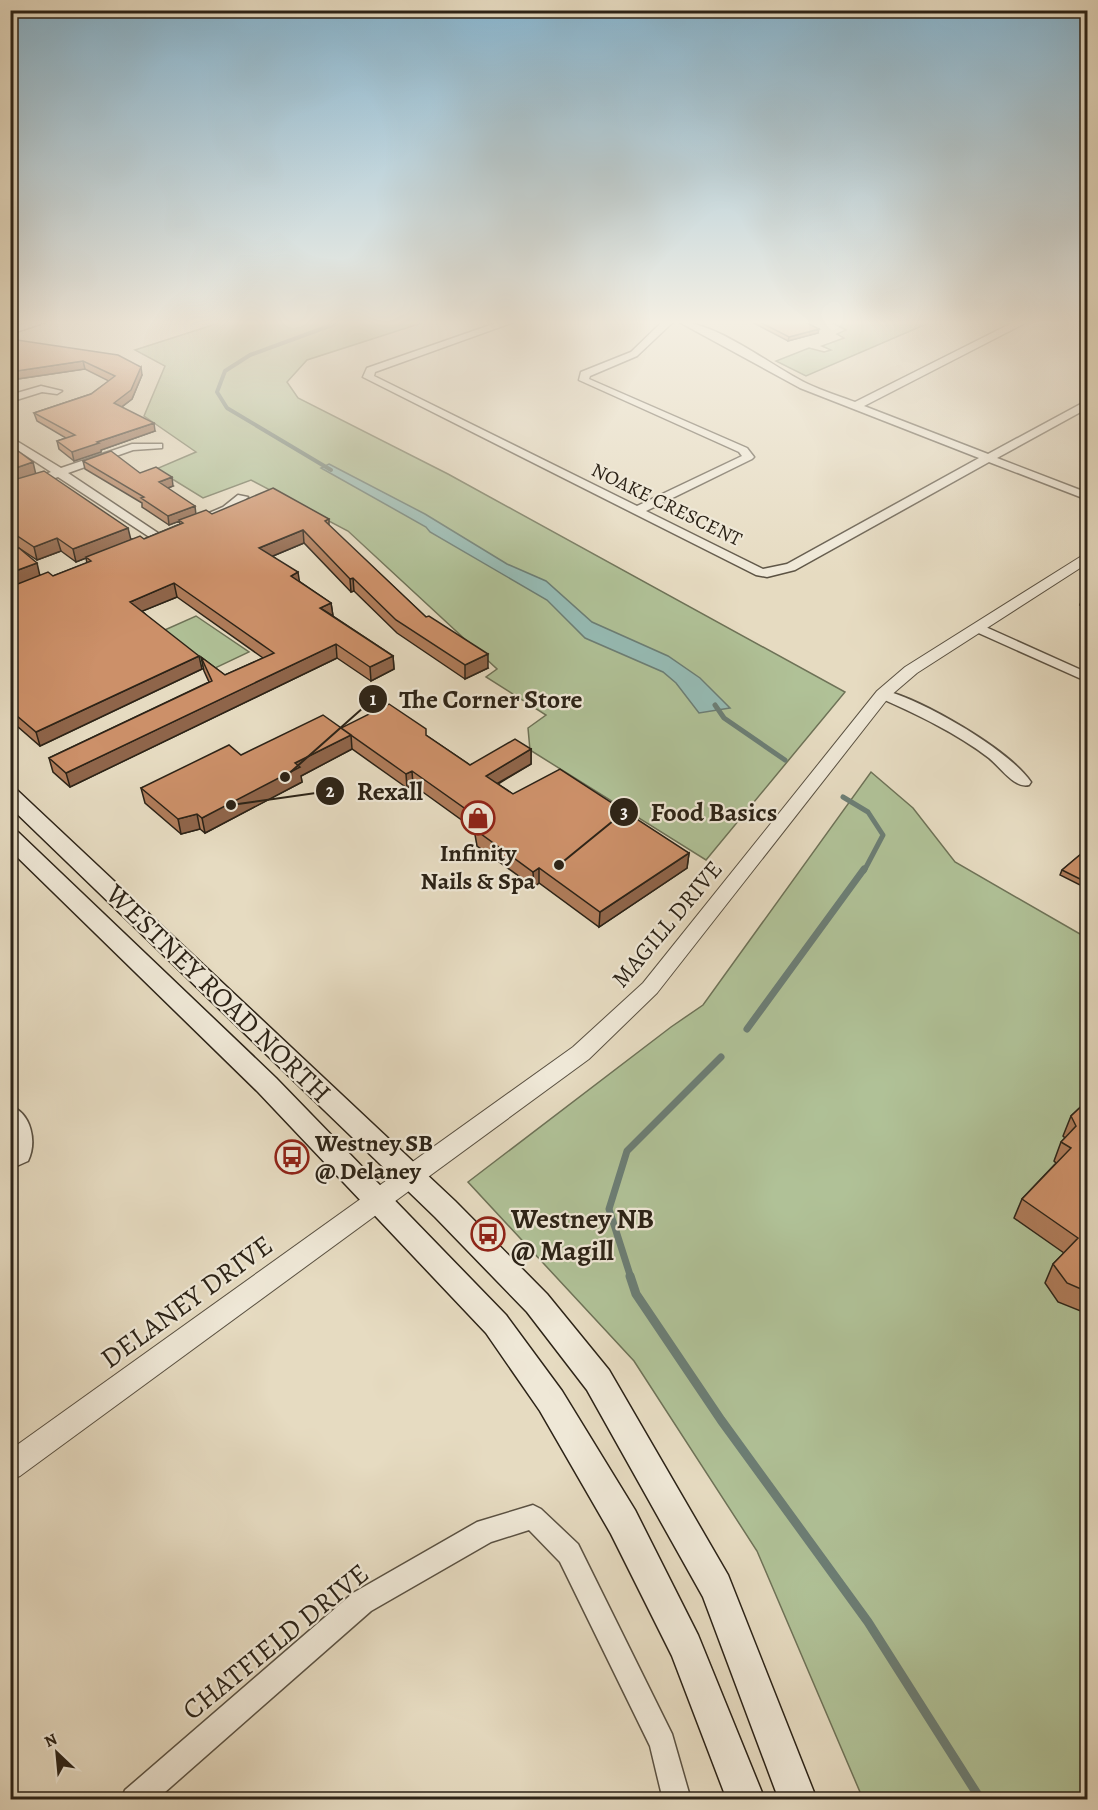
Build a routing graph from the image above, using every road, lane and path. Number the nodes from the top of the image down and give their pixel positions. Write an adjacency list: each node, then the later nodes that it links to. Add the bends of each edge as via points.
1 (428, 406): 12 (street, NOAKE CRESCENT)
2 (644, 406): 12 (street, via 743,450 748,457)
3 (857, 406): 7 (street)
4 (1082, 406): 7 (street, NOAKE CRESCENT)
5 (10, 440): 8 (street)
6 (158, 446): 8 (street, via 132,447)
7 (987, 457): 11 (street); 12 (street, NOAKE CRESCENT, via 791,567 767,573)
8 (59, 473): 9 (street); 14 (street)
9 (10, 490)
10 (242, 497): 13 (street, via 228,509)
11 (1088, 497)
12 (638, 510)
13 (198, 521)
14 (158, 537)
15 (1088, 556): 16 (street, MAGILL DRIVE)
16 (979, 628): 17 (street); 18 (street, MAGILL DRIVE, via 911,670)
17 (1088, 678)
18 (883, 694): 19 (street, via 982,744); 24 (street, MAGILL DRIVE, via 634,1005 581,1053)
19 (1024, 782)
20 (10, 795): 24 (main road, WESTNEY ROAD NORTH)
21 (10, 837): 24 (main road, WESTNEY ROAD NORTH, via 267,1085)
22 (10, 1113): 23 (street, via 21,1125 25,1140 21,1155)
23 (10, 1161)
24 (396, 1189): 25 (street, DELANEY DRIVE); 28 (main road, WESTNEY ROAD NORTH, via 410,1232 496,1324 551,1401 623,1522 686,1647); 29 (main road, WESTNEY ROAD NORTH, via 537,1303 598,1380 716,1587)
25 (10, 1467)
26 (135, 1800): 27 (street, CHATFIELD DRIVE, via 362,1602 486,1531 533,1517 569,1553 663,1743)
27 (677, 1800)
28 (746, 1800)
29 (798, 1800)

